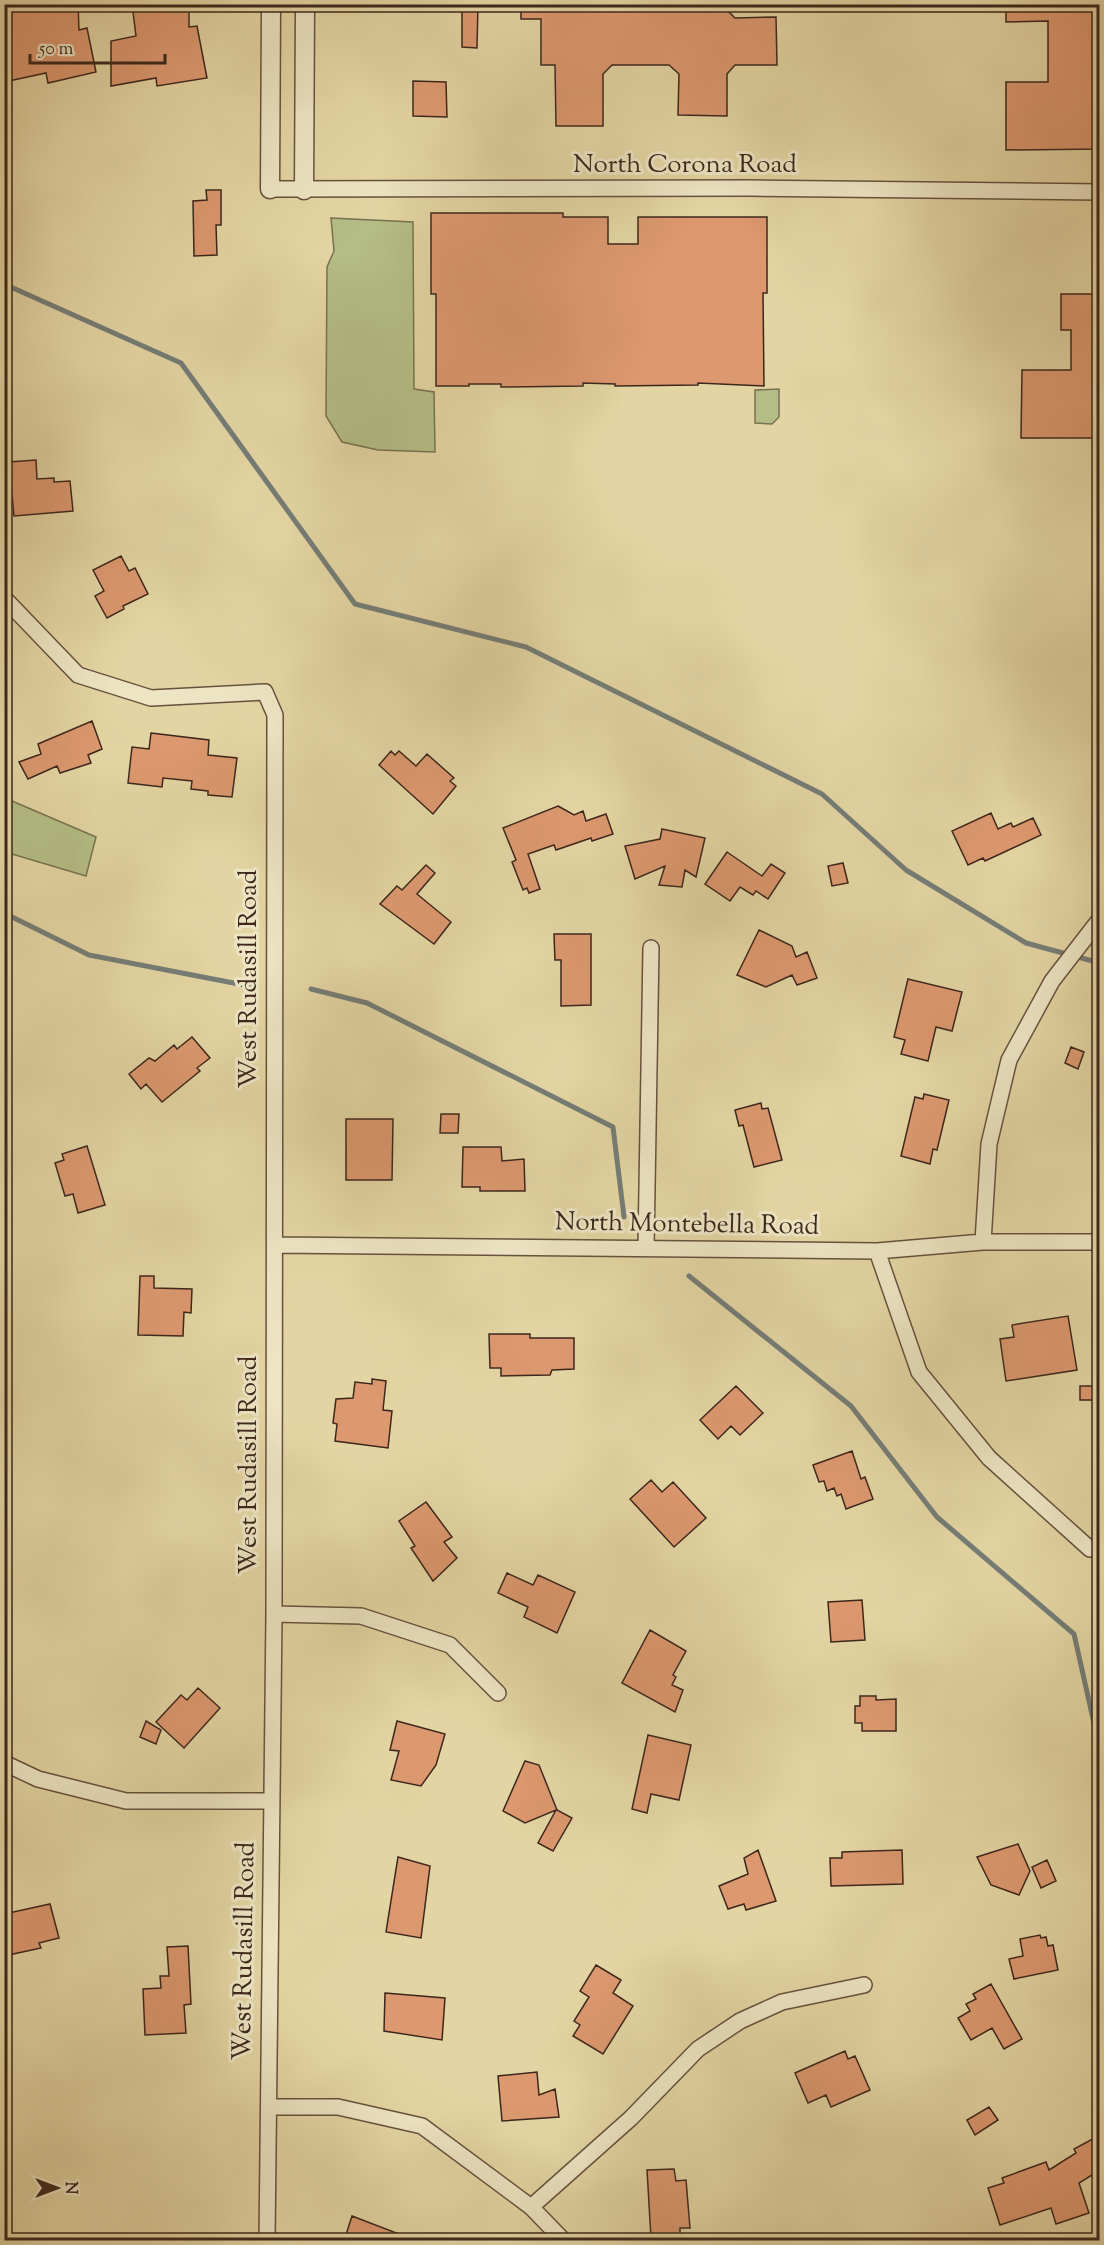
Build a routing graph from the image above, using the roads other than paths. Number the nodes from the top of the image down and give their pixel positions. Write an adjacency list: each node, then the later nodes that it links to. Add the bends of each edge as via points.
1 (271, 4): 3 (street)
2 (305, 4): 4 (street)
3 (270, 189): 4 (street, North Corona Road)
4 (304, 190): 5 (street, North Corona Road, via 749,188)
5 (1100, 192)
6 (4, 598): 11 (street, West Rudasill Road, via 78,675 151,698 265,692 275,715)
7 (1100, 919): 9 (street, via 1052,981 1009,1060 989,1144)
8 (651, 948): 12 (street)
9 (983, 1242): 10 (street, North Montebella Road); 13 (street, North Montebella Road)
10 (1100, 1242)
11 (275, 1245): 12 (street, North Montebella Road); 15 (street, West Rudasill Road)
12 (646, 1248): 13 (street, North Montebella Road)
13 (877, 1251): 14 (street, via 919,1372 988,1458)
14 (1090, 1549)
15 (274, 1614): 16 (street, via 361,1616 450,1645); 18 (street, West Rudasill Road)
16 (498, 1693)
17 (4, 1763): 18 (street, via 38,1779 126,1802)
18 (272, 1801): 20 (street, West Rudasill Road)
19 (864, 1985): 21 (street, via 782,2002 740,2021 698,2049 631,2118)
20 (269, 2107): 21 (street, via 338,2107 423,2126); 22 (street, West Rudasill Road)
21 (531, 2207): 23 (street)
22 (267, 2241)
23 (563, 2241)

